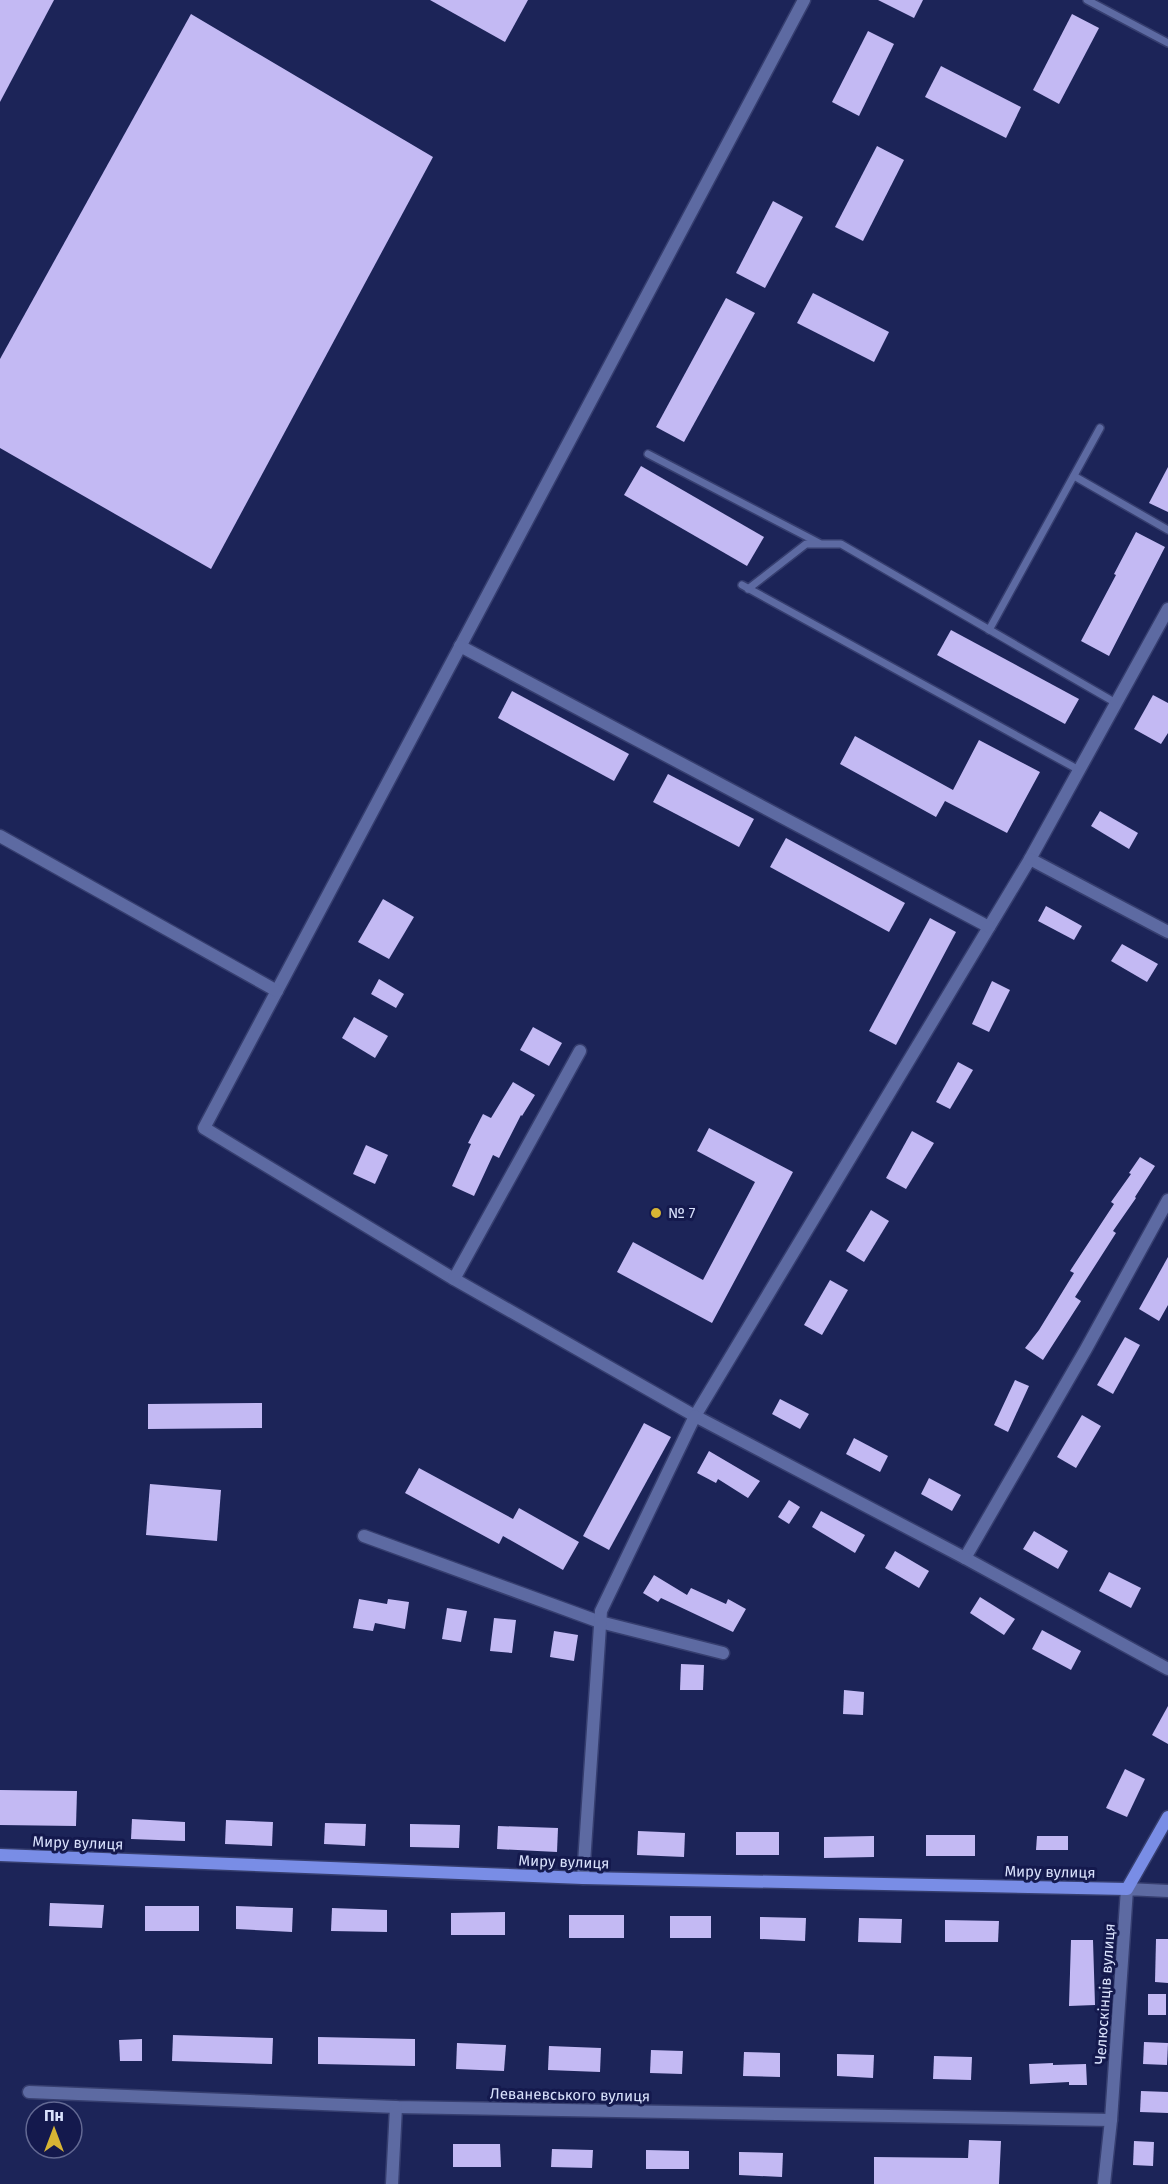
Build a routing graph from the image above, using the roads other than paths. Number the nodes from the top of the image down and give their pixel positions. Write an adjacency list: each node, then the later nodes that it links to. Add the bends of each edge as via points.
1 (804, 0): 11 (street)
2 (1087, 0): 3 (lane)
3 (1168, 43)
4 (1100, 428): 6 (lane)
5 (648, 454): 8 (lane)
6 (1074, 476): 7 (lane); 10 (lane)
7 (1168, 530)
8 (820, 544): 10 (lane, via 841,544); 13 (lane, via 806,544 745,587)
9 (1168, 609): 12 (street)
10 (989, 630): 12 (lane)
11 (460, 646): 16 (street); 18 (street)
12 (1116, 703): 13 (street)
13 (1079, 770): 15 (street)
14 (0, 836): 18 (street)
15 (1030, 859): 16 (street); 17 (street)
16 (989, 927): 22 (street)
17 (1168, 932)
18 (277, 991): 21 (street, via 204,1128)
19 (580, 1051): 21 (street)
20 (1168, 1200): 24 (street)
21 (454, 1279): 22 (street)
22 (695, 1416): 24 (street); 25 (street)
23 (364, 1536): 25 (street)
24 (964, 1558): 27 (street)
25 (600, 1622): 26 (street); 30 (street)
26 (723, 1653)
27 (1168, 1670)
28 (1168, 1817): 31 (main road, Челюскінців вулиця)
29 (0, 1855): 30 (main road, Миру вулиця)
30 (583, 1878): 31 (main road, Миру вулиця)
31 (1127, 1889): 32 (street); 35 (street, Челюскінців вулиця)
32 (1168, 1891)
33 (29, 2092): 34 (street, Леваневського вулиця)
34 (396, 2108): 35 (street, Леваневського вулиця); 36 (street)
35 (1111, 2120): 37 (street, Челюскінців вулиця)
36 (392, 2184)
37 (1104, 2184)

